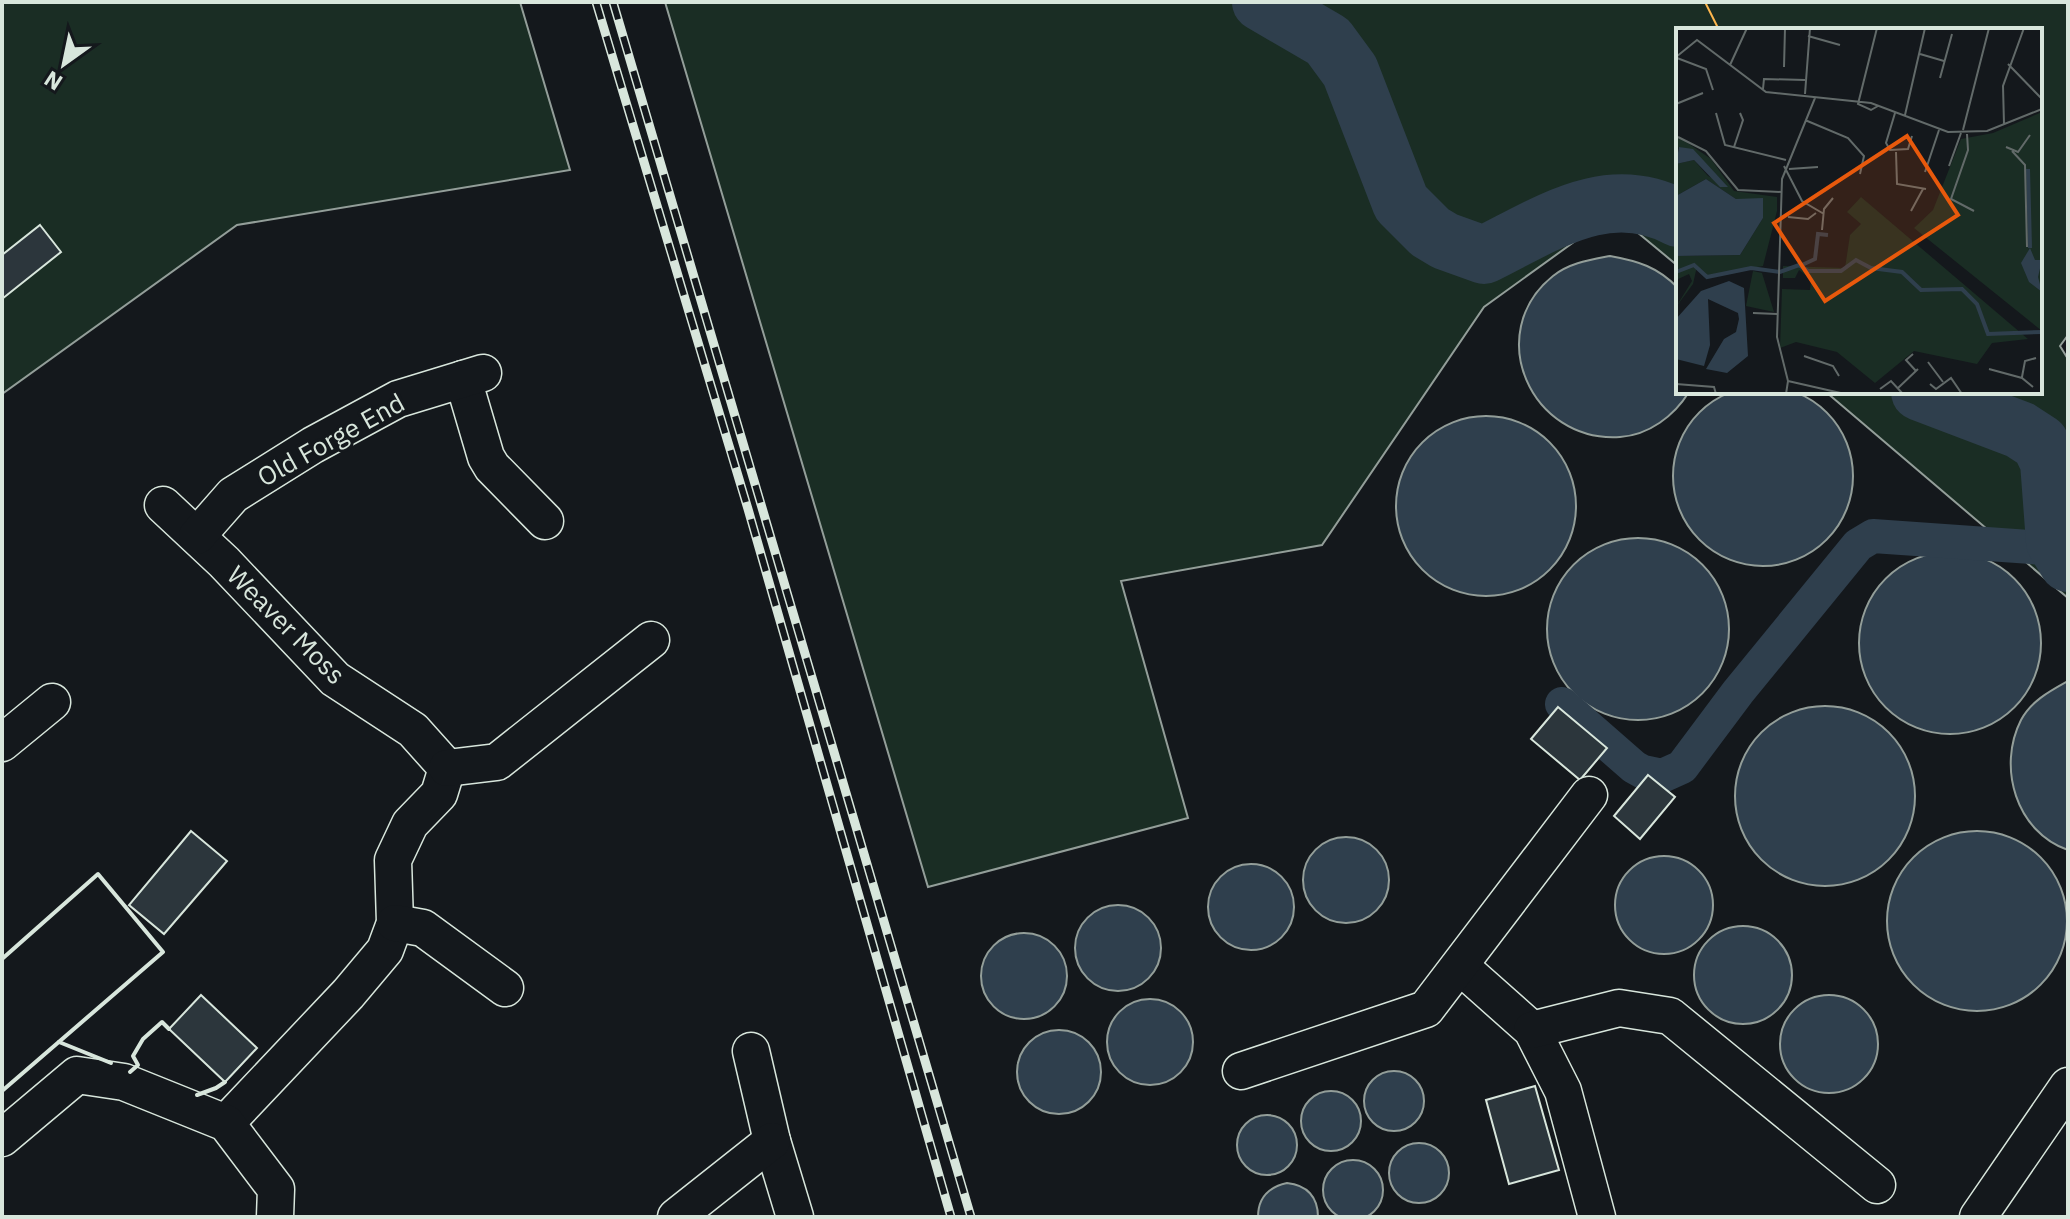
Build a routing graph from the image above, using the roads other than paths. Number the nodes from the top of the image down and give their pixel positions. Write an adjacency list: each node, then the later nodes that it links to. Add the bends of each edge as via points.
1 (163, 505): 3 (street, Weaver Moss)
2 (545, 521): 3 (street, Old Forge End, via 486,457 473,376 398,399 313,445 233,495)
3 (197, 536): 7 (street, Weaver Moss, via 335,679 413,730)
4 (651, 640): 7 (street, via 497,762)
5 (52, 702): 6 (street)
6 (2, 743)
7 (447, 768): 9 (street, via 439,794 410,824 393,860)
8 (1589, 795): 10 (street)
9 (395, 923): 11 (street, via 423,928); 16 (street, via 385,950 348,994)
10 (1460, 966): 12 (street); 14 (street, via 1426,1009)
11 (505, 988)
12 (1532, 1030): 19 (street, via 1619,1008 1670,1016); 23 (street, via 1563,1091)
13 (751, 1051): 18 (street)
14 (1241, 1071)
15 (2068, 1086): 24 (street)
16 (226, 1123): 17 (street, via 124,1082 77,1075); 20 (street, via 276,1189)
17 (2, 1138)
18 (772, 1141): 21 (street); 22 (street)
19 (1877, 1185)
20 (275, 1217)
21 (676, 1217)
22 (795, 1217)
23 (1597, 1217)
24 (1978, 1217)

